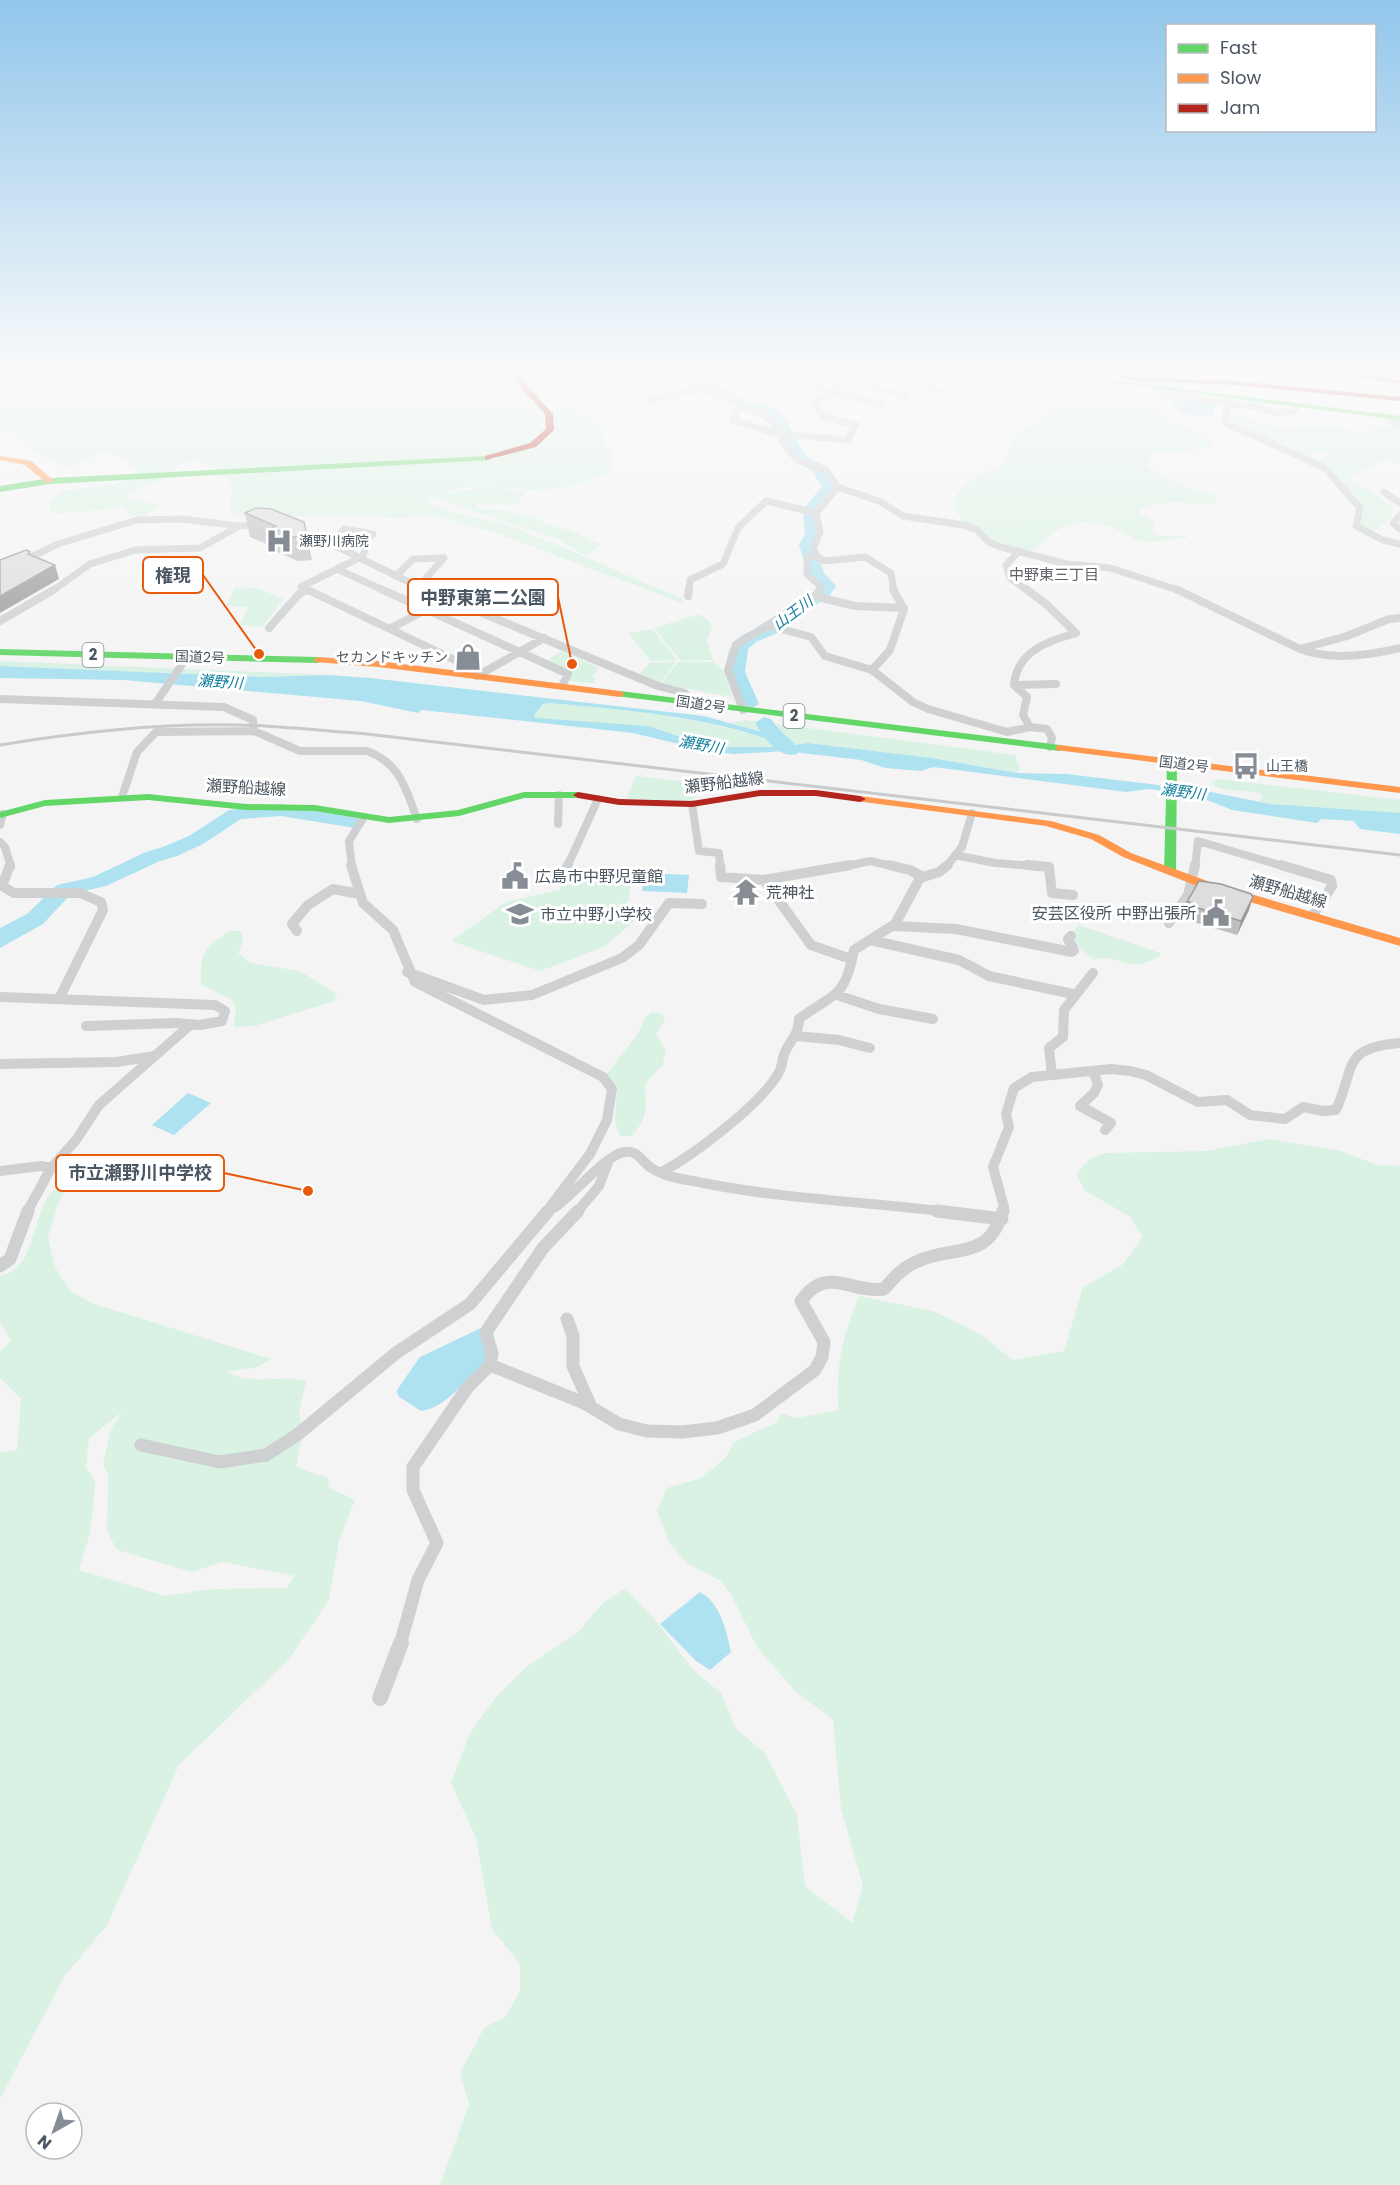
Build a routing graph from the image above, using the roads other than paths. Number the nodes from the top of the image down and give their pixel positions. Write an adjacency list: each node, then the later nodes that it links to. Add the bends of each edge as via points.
1 (41, 471): 5 (main road)
2 (261, 471): 5 (main road)
3 (827, 471): 6 (street)
4 (1328, 471): 17 (street, via 1360,508 1356,526)
5 (50, 481): 7 (main road)
6 (838, 487): 10 (street); 18 (street, via 880,502 909,518 977,530 988,542)
7 (0, 489)
8 (1384, 492): 9 (street)
9 (1400, 502)
10 (816, 513): 20 (street, via 820,532 813,549); 30 (street, via 766,501 756,507 729,543 723,564 690,580)
11 (1400, 514): 15 (street, via 1393,523)
12 (239, 526): 13 (street); 19 (street, via 182,519 136,520 58,543); 27 (street, via 200,548 135,550 90,564)
13 (274, 526)
14 (285, 527): 16 (street)
15 (1400, 529)
16 (332, 544): 21 (street); 21 (street, via 344,529 373,534)
17 (1400, 544)
18 (1018, 552): 42 (street, via 1067,564 1110,568 1182,591); 49 (street, via 1006,565 1010,578 1046,604 1076,633 1040,644 1015,672)
19 (29, 557): 22 (street); 24 (street)
20 (818, 557): 31 (street, via 807,557 807,574 821,587); 33 (street, via 825,561 865,557 885,567 893,577 892,588)
21 (359, 558): 23 (street); 26 (street)
22 (43, 564)
23 (337, 569): 29 (street, via 301,587); 34 (street)
24 (0, 572)
25 (61, 573): 27 (street)
26 (397, 575): 28 (street); 28 (street, via 413,559 444,558)
27 (69, 578): 36 (street)
28 (420, 585): 32 (street)
29 (306, 590): 38 (street); 39 (street)
30 (688, 596)
31 (817, 597): 33 (street, via 855,606); 37 (street, via 783,613)
32 (447, 599): 34 (street); 40 (street)
33 (904, 608): 46 (street, via 890,650)
34 (426, 610): 39 (street); 43 (street)
35 (1400, 618): 42 (street)
36 (0, 621)
37 (773, 626): 46 (street, via 811,637 825,656); 54 (street, via 736,645 729,670)
38 (269, 627)
39 (391, 628): 47 (street)
40 (544, 638): 43 (street); 52 (street, via 658,686 685,693)
41 (1400, 648): 42 (street, via 1344,655 1312,654)
42 (1300, 649)
43 (519, 651): 47 (street); 50 (street, via 568,674)
44 (0, 652): 45 (main road, 国道2号 / 2)
45 (184, 661): 47 (main road, 国道2号 / 2, via 362,663); 53 (street)
46 (872, 670): 55 (street, via 928,709 1007,732)
47 (479, 674): 50 (main road, 国道2号 / 2)
48 (1056, 684): 49 (street)
49 (1014, 685): 55 (street, via 1027,697 1023,715)
50 (562, 686): 52 (main road, 国道2号 / 2)
51 (0, 699): 53 (street)
52 (688, 702): 54 (main road, 国道2号 / 2)
53 (155, 704): 56 (street, via 224,707 253,720)
54 (743, 710): 57 (main road, 国道2号 / 2)
55 (1030, 727): 57 (street, via 1047,729 1052,738)
56 (254, 731): 61 (street, via 156,732 146,737); 67 (street, via 300,750 375,754 400,774)
57 (1050, 747): 58 (main road, 国道2号 / 2)
58 (1172, 768): 59 (main road, 国道2号 / 2); 72 (main road)
59 (1400, 790)
60 (559, 795): 62 (main road, 瀬野船越線); 67 (main road, 瀬野船越線, via 524,795 459,813); 68 (street)
61 (122, 797): 65 (main road, 瀬野船越線, via 246,807 298,806); 66 (main road, 瀬野船越線, via 45,803)
62 (598, 799): 63 (main road, 瀬野船越線); 71 (street)
63 (692, 804): 64 (main road, 瀬野船越線, via 795,792); 74 (street, via 699,852 719,853 721,877)
64 (972, 813): 70 (street, via 962,847); 72 (main road, 瀬野船越線, via 1047,823 1095,837 1127,855)
65 (364, 817): 67 (main road, 瀬野船越線); 77 (street, via 348,842)
66 (1, 818)
67 (417, 819)
68 (558, 824)
69 (0, 842): 76 (street, via 11,868)
70 (955, 855): 73 (street, via 946,868); 78 (street, via 1049,867 1052,893)
71 (566, 868)
72 (1170, 871): 75 (main road, 瀬野船越線)
73 (923, 877): 74 (street, via 870,861); 82 (street)
74 (764, 880): 87 (street, via 812,945)
75 (1195, 880): 80 (main road, 瀬野船越線); 80 (street, via 1198,841 1331,880 1332,886); 81 (street, via 1178,914)
76 (1, 887): 93 (street, via 14,893 80,893 101,902 103,910)
77 (358, 894): 83 (street, via 333,889 297,916 292,924); 88 (street, via 365,906 396,935)
78 (1073, 895)
79 (702, 904): 88 (street, via 669,903 639,945 622,958 532,995 484,1000)
80 (1312, 915): 86 (main road, 瀬野船越線)
81 (1169, 923)
82 (894, 926): 84 (street, via 956,929 1072,952 1068,939); 85 (street)
83 (297, 931)
84 (1071, 936)
85 (870, 940): 87 (street, via 854,950); 90 (street, via 959,960 990,976)
86 (1400, 942)
87 (851, 959): 91 (street, via 850,974)
88 (407, 972): 109 (street, via 425,988 603,1077 612,1089 607,1120 590,1154)
89 (1093, 973): 90 (street)
90 (1073, 994): 103 (street, via 1062,1016 1063,1037 1049,1048)
91 (837, 995): 94 (street, via 879,1009); 97 (street, via 800,1019)
92 (0, 997): 93 (street)
93 (59, 999): 96 (street, via 215,1005 225,1011 222,1021)
94 (933, 1018)
95 (86, 1026): 96 (street)
96 (189, 1026): 100 (street)
97 (796, 1036): 99 (street, via 840,1040); 108 (street, via 784,1053 780,1070 762,1094 691,1156)
98 (1400, 1043): 102 (street, via 1375,1045 1356,1054 1336,1110 1303,1107 1285,1119 1250,1115 1227,1100 1198,1102 1146,1075)
99 (870, 1048)
100 (159, 1055): 101 (street, via 88,1065); 106 (street, via 99,1106)
101 (0, 1064)
102 (1093, 1071): 103 (street); 104 (street, via 1098,1085 1080,1106 1111,1123)
103 (1052, 1075): 110 (street, via 1032,1077 1014,1088 1006,1114 1009,1127 993,1167 1002,1195)
104 (1105, 1130)
105 (609, 1160): 108 (street, via 620,1152 633,1152); 109 (street, via 571,1197); 113 (street, via 589,1201 543,1248 490,1326 486,1333 492,1353)
106 (51, 1168): 107 (street); 111 (street, via 28,1210 10,1259)
107 (0, 1171)
108 (662, 1172): 110 (street, via 730,1188)
109 (546, 1213): 115 (street, via 470,1304 396,1353 278,1448 255,1459 220,1462)
110 (1002, 1220): 114 (street, via 997,1232 978,1246 918,1261 900,1271 884,1289 829,1281 811,1288 801,1302 822,1331 825,1348 820,1365 803,1382 746,1420 720,1428 638,1430 618,1424)
111 (0, 1266)
112 (567, 1319): 114 (street, via 574,1331 574,1371)
113 (490, 1365): 114 (street); 116 (street, via 467,1388 413,1467 413,1490 437,1543 418,1580 407,1627)
114 (591, 1407)
115 (141, 1445)
116 (380, 1698)

